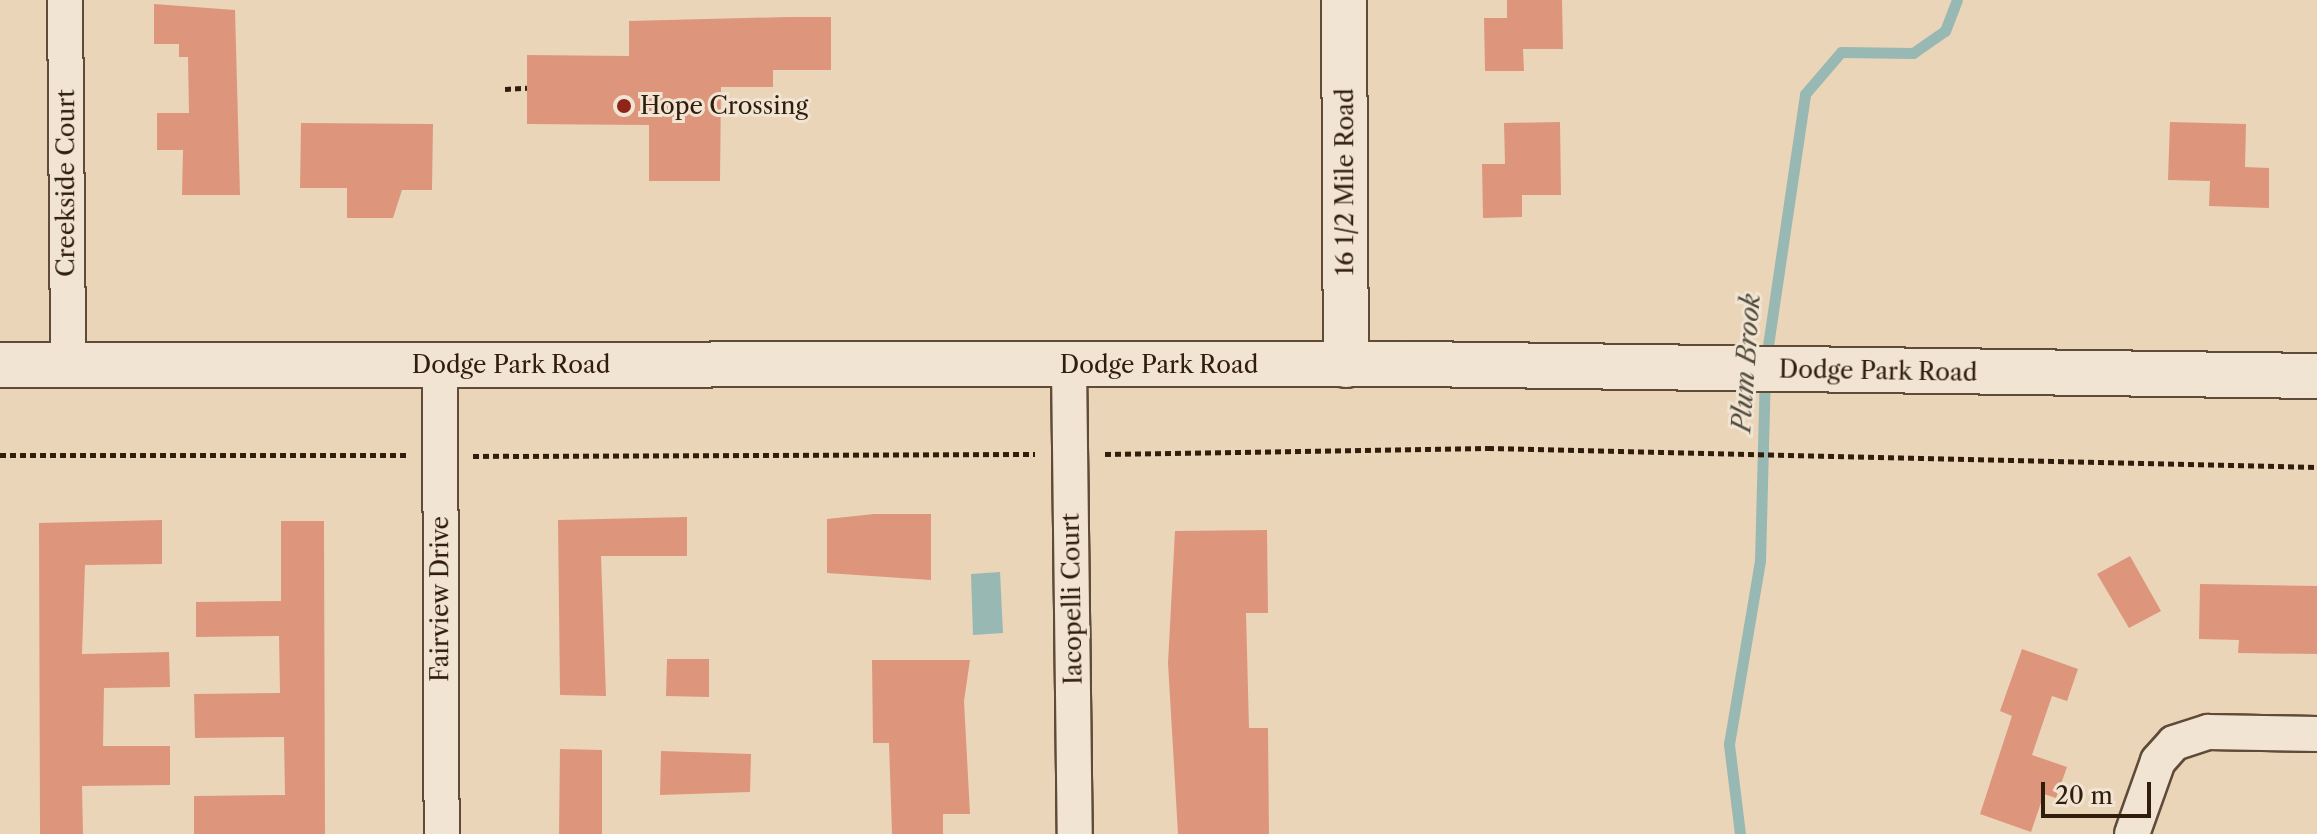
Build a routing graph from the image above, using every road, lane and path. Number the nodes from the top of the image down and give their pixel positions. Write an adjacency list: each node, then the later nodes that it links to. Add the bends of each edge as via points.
1 (65, 0): 6 (street, Creekside Court)
2 (1344, 0): 9 (street, 16 1/2 Mile Road)
3 (527, 88): 4 (path)
4 (505, 89)
5 (0, 365): 6 (street, Dodge Park Road)
6 (68, 365): 7 (street, Dodge Park Road)
7 (440, 365): 8 (street, Dodge Park Road); 18 (street, Fairview Drive)
8 (1069, 365): 9 (street, Dodge Park Road); 19 (street, Iacopelli Court)
9 (1346, 365): 10 (street, Dodge Park Road)
10 (2317, 376)
11 (1046, 454): 15 (path)
12 (1093, 454): 16 (path, via 1648,450)
13 (0, 455): 14 (path)
14 (412, 455)
15 (466, 456)
16 (2317, 467)
17 (2317, 734): 20 (street, via 2208,732 2174,743 2158,761)
18 (442, 834)
19 (1075, 834)
20 (2132, 834)

